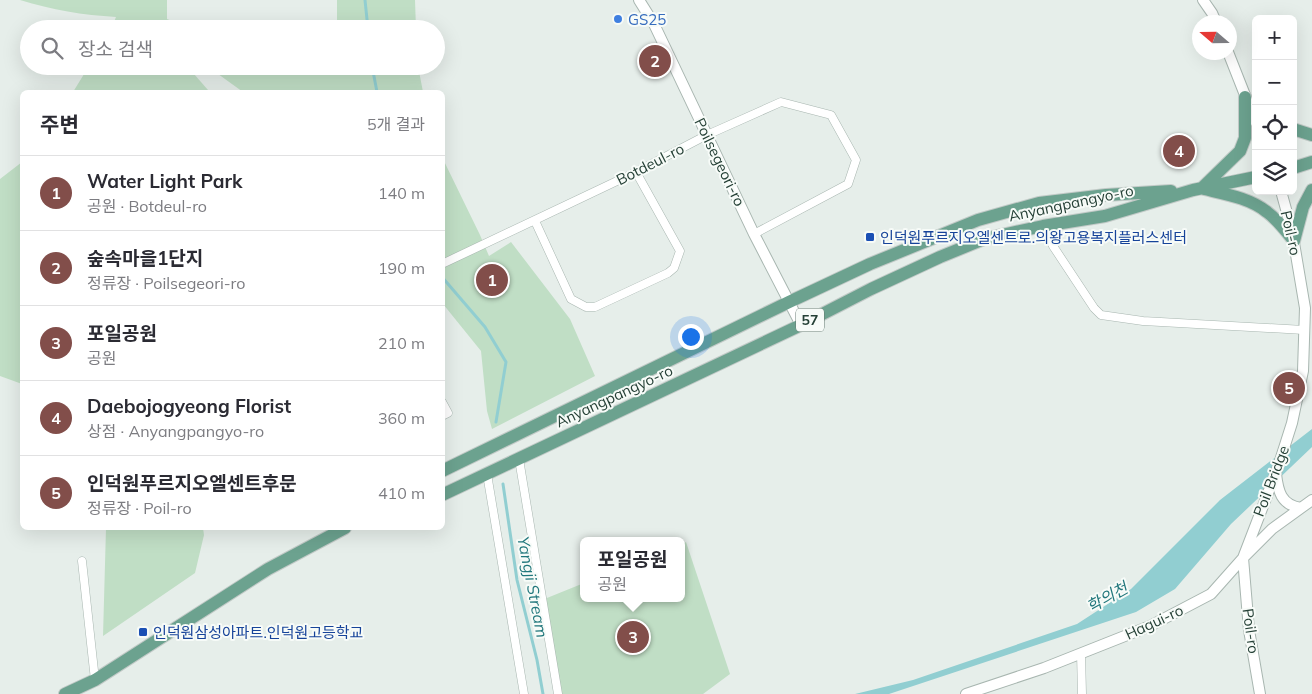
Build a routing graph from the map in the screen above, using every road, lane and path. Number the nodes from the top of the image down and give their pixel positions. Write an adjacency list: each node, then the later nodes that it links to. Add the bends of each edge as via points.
1 (639, 0): 7 (street, Poilsegeori-ro, via 654,24)
2 (1204, 0): 3 (street)
3 (1213, 15)
4 (1232, 60): 5 (street)
5 (1251, 101): 13 (main road, via 1240,151)
6 (1297, 130): 8 (main road)
7 (707, 135): 11 (street, Botdeul-ro); 18 (street, Poilsegeori-ro); 18 (street, Botdeul-ro, via 780,102 831,115 856,160 848,184)
8 (1312, 135)
9 (1312, 162): 10 (main road)
10 (1297, 167)
11 (636, 172): 16 (street, Botdeul-ro); 16 (street, via 680,251 674,268 668,273 595,307 586,307 571,298)
12 (1252, 178): 13 (main road, Anyangpangyo-ro / 57)
13 (1197, 189): 17 (main road, Anyangpangyo-ro / 57, via 1105,216); 19 (main road, via 1242,199 1266,210); 21 (main road, Anyangpangyo-ro / 57, via 1039,203 978,220 870,264)
14 (1312, 190): 19 (main road)
15 (1282, 195): 19 (street, Poil-ro)
16 (535, 221): 20 (street, Botdeul-ro)
17 (1044, 226): 22 (main road, Anyangpangyo-ro / 57, via 984,239 940,256); 23 (street, via 1053,246 1101,315 1143,321)
18 (754, 234): 21 (street, Poilsegeori-ro)
19 (1294, 241): 23 (street, Poil-ro, via 1306,308)
20 (445, 263)
21 (789, 302): 22 (street, Poilsegeori-ro); 26 (main road, Anyangpangyo-ro / 57)
22 (801, 325): 25 (main road, Anyangpangyo-ro / 57)
23 (1304, 330): 24 (street, Poil-ro, via 1303,371)
24 (1292, 423): 27 (street, Poil Bridge)
25 (519, 459): 28 (main road, Anyangpangyo-ro / 57); 40 (street)
26 (445, 469)
27 (1276, 472): 31 (street, via 1278,489 1285,500); 33 (street, Poil Bridge)
28 (487, 474): 29 (main road, Anyangpangyo-ro / 57); 39 (street)
29 (445, 494)
30 (1312, 500): 31 (street, Hagui-ro)
31 (1296, 507): 34 (street, Hagui-ro)
32 (342, 530): 37 (main road, via 268,569)
33 (1250, 538): 34 (street, Poil-ro)
34 (1243, 558): 36 (street, Hagui-ro, via 1211,594 1150,626); 43 (street, Poil-ro, via 1249,630)
35 (82, 561): 37 (street)
36 (1081, 653): 41 (street, Hagui-ro); 42 (street)
37 (95, 680): 38 (main road)
38 (65, 694)
39 (524, 694)
40 (558, 694)
41 (966, 694)
42 (1082, 694)
43 (1260, 694)

